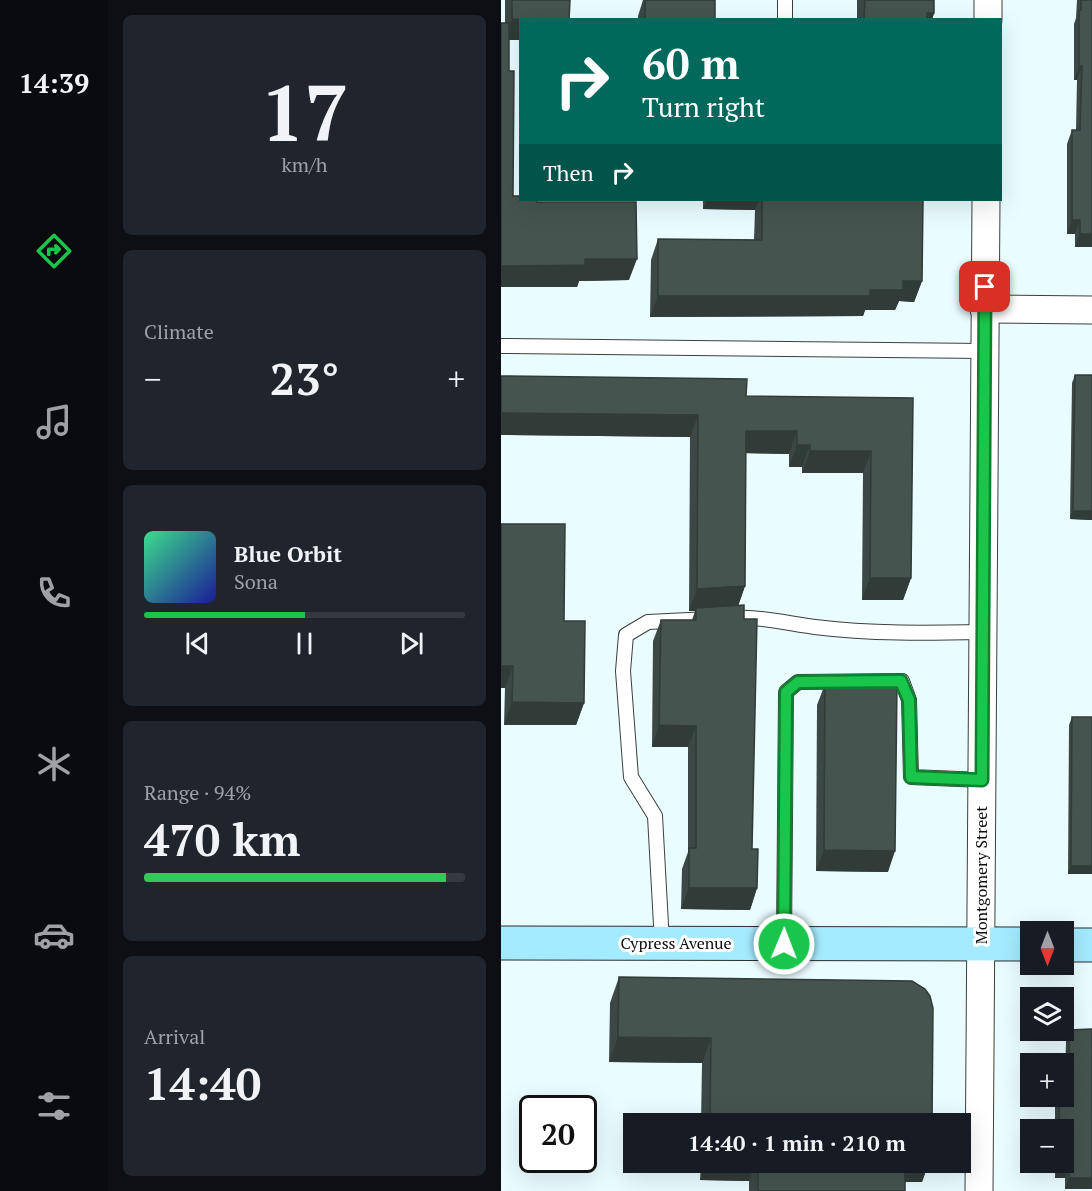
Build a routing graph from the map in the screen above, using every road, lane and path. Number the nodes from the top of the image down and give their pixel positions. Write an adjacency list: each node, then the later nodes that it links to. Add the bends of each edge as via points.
1 (785, 0): 3 (lane)
2 (988, 0): 4 (street)
3 (785, 18)
4 (988, 18)
5 (986, 201): 6 (street, Montgomery Street)
6 (984, 309): 7 (street); 9 (street, Montgomery Street)
7 (1092, 310)
8 (501, 346): 9 (lane)
9 (984, 351): 10 (street, Montgomery Street)
10 (983, 632): 11 (street, Montgomery Street); 13 (lane, via 901,634 750,617 648,622 627,635 623,671 631,777 655,816)
11 (982, 780): 14 (lane, via 911,777 909,700 901,681 798,682 786,692); 15 (street, Montgomery Street)
12 (501, 943): 13 (street, Cypress Avenue)
13 (662, 944): 14 (street, Cypress Avenue)
14 (784, 944): 15 (street, Cypress Avenue)
15 (981, 944): 16 (street, Cypress Avenue); 19 (street, Montgomery Street)
16 (1020, 944)
17 (1074, 945): 18 (street)
18 (1092, 945)
19 (979, 1191)

